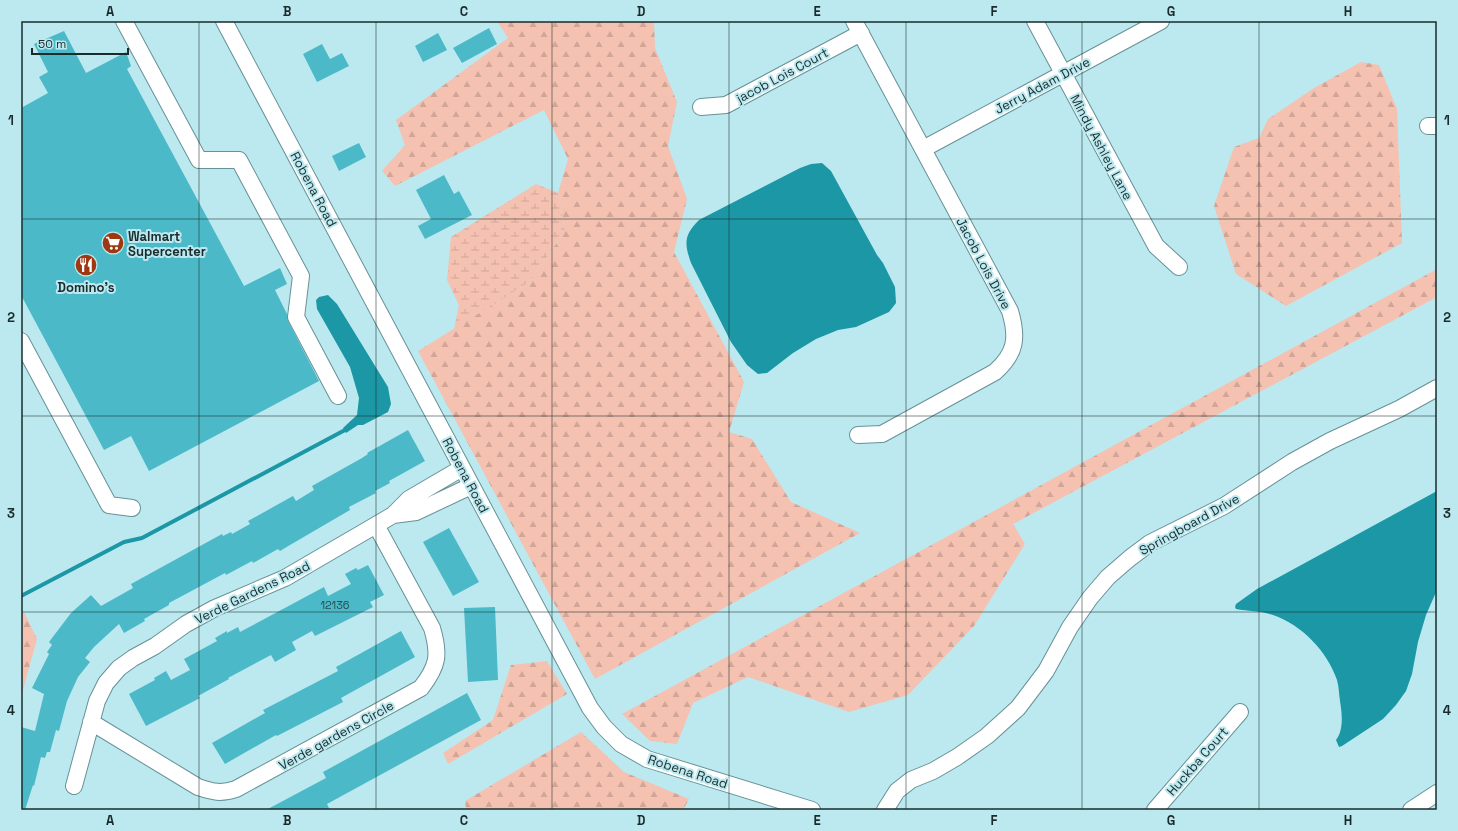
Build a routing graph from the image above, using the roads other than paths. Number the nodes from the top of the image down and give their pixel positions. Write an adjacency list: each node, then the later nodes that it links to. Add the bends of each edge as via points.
1 (124, 21): 12 (street, via 199,160 239,160 301,276 296,317)
2 (224, 21): 14 (street, Robena Road)
3 (1035, 21): 6 (street, Mindy Ashley Lane)
4 (1161, 21): 6 (street, Jerry Adam Drive)
5 (858, 27): 7 (street, jacob Lois Court, via 726,105); 8 (street, Jacob Lois Drive)
6 (1063, 74): 8 (street, Jerry Adam Drive); 9 (street, Mindy Ashley Lane, via 1156,246)
7 (701, 107)
8 (923, 149): 13 (street, Jacob Lois Drive, via 1010,311 1015,329 1013,346 1006,362 995,372 882,434)
9 (1179, 266)
10 (21, 341): 16 (street, via 109,505)
11 (1437, 388): 25 (street, Springboard Drive, via 1400,410 1330,441 1292,462 1224,506 1150,543 1130,558 1108,577 1090,598 1070,627 1046,671 1018,708 987,736 958,757 911,780 897,791)
12 (338, 396)
13 (858, 435)
14 (462, 468): 15 (street, Robena Road); 17 (street, Verde Gardens Road, via 409,499)
15 (471, 486): 17 (street, Verde Gardens Road, via 416,512); 23 (street, Robena Road, via 590,708 604,727 621,744 647,758)
16 (132, 508)
17 (393, 514): 18 (street, Verde Gardens Road)
18 (376, 524): 20 (street, Verde Gardens Road, via 285,578 215,608 132,658 106,683); 20 (street, Verde gardens Circle, via 432,628 437,646 436,662 431,675 421,688 236,789 224,793 198,787)
19 (1240, 712): 26 (street, Huckba Court)
20 (91, 722): 21 (street, Verde Gardens Road)
21 (74, 786)
22 (1437, 793): 27 (street)
23 (774, 804): 24 (street, Robena Road)
24 (812, 810)
25 (884, 810)
26 (1155, 810)
27 (1411, 810)

